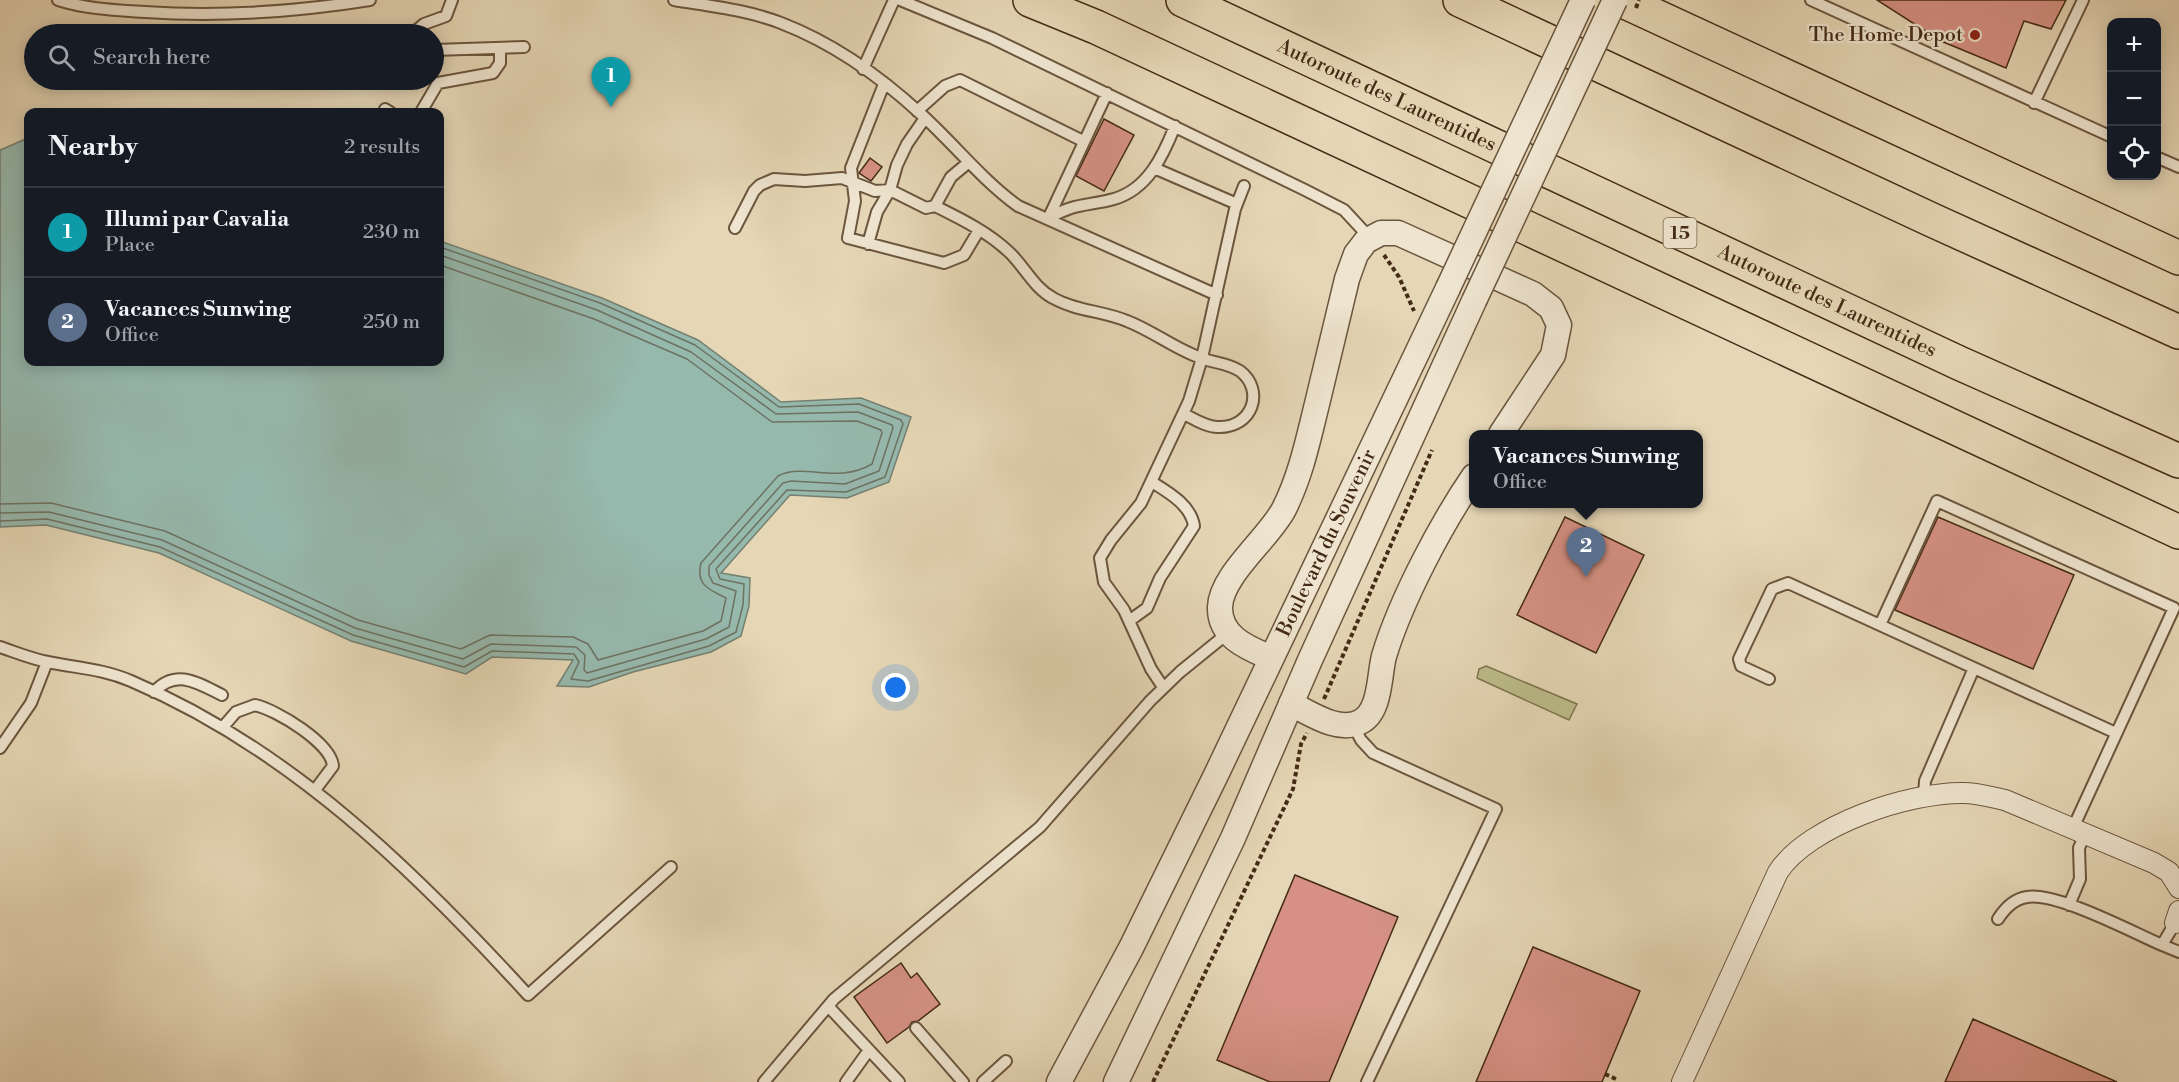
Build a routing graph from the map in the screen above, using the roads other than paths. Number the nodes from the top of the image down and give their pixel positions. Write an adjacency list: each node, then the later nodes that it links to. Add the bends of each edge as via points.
1 (58, 0): 2 (lane, via 117,10 208,15 276,13)
2 (370, 0)
3 (452, 0): 16 (lane, via 447,15)
4 (675, 0): 21 (lane, via 782,23)
5 (894, 0): 21 (lane)
6 (900, 0): 25 (lane, via 992,38)
7 (1030, 0): 17 (highway)
8 (1055, 0): 17 (highway)
9 (1183, 0): 54 (highway, Autoroute des Laurentides / 15, via 1894,333)
10 (1460, 0): 50 (highway)
11 (1583, 0): 64 (street, Boulevard du Souvenir, bridge)
12 (1615, 0): 71 (street, Boulevard du Souvenir, bridge)
13 (1622, 0): 44 (highway)
14 (1812, 0): 26 (lane)
15 (2083, 0): 26 (lane)
16 (424, 24)
17 (1096, 27): 55 (highway)
18 (524, 47): 19 (lane)
19 (500, 48): 20 (lane); 22 (lane, via 500,63 493,73)
20 (444, 50)
21 (863, 69): 23 (lane)
22 (444, 82)
23 (884, 84): 28 (lane); 36 (lane, via 851,168)
24 (434, 90): 27 (lane)
25 (1107, 93): 29 (lane); 31 (lane)
26 (2034, 103): 30 (lane)
27 (423, 108)
28 (921, 114): 31 (lane, via 945,86 960,80); 33 (lane); 38 (lane)
29 (1175, 126): 35 (lane); 45 (lane, via 1344,210)
30 (2107, 136)
31 (1083, 141): 41 (lane)
32 (2161, 159): 34 (lane)
33 (969, 162): 40 (lane, via 951,177); 41 (lane, via 1005,197)
34 (2179, 167)
35 (1154, 168): 39 (lane); 41 (lane, via 1141,184 1124,195 1076,205)
36 (851, 182): 38 (lane, via 875,191); 42 (lane, via 836,178 767,181 749,198); 46 (lane, via 855,201 848,238)
37 (1244, 186): 39 (lane)
38 (890, 189): 40 (lane, via 926,208); 46 (lane, via 877,212)
39 (1237, 204): 49 (lane)
40 (935, 206): 43 (lane)
41 (1048, 219): 49 (lane)
42 (735, 228)
43 (979, 230): 46 (lane, via 964,255 952,262); 51 (lane, via 1009,252 1052,298 1126,321)
44 (2115, 230): 47 (highway); 48 (highway)
45 (1370, 238): 53 (street, via 1389,232 1412,238 1533,294 1555,313 1559,334 1553,355); 62 (street, via 1356,254 1347,279 1305,456 1292,492 1274,526 1222,596 1220,614)
46 (868, 244)
47 (2179, 258)
48 (2179, 264)
49 (1216, 295): 51 (lane)
50 (2179, 332)
51 (1202, 358): 52 (lane); 52 (lane, via 1229,365 1243,374 1252,394 1251,409 1239,423 1228,426 1212,426)
52 (1184, 414): 56 (lane)
53 (1504, 430)
54 (2179, 461)
55 (2054, 474): 58 (highway); 59 (highway)
56 (1152, 482): 60 (lane, via 1101,558 1104,582); 60 (lane, via 1180,502 1194,526 1160,578 1147,608)
57 (1469, 483): 72 (street, via 1397,622 1371,712)
58 (2179, 515)
59 (2179, 532)
60 (1129, 621): 68 (lane)
61 (1880, 626): 66 (lane); 67 (lane, via 1788,584 1778,585 1772,589 1739,659 1741,666); 74 (lane, via 1937,501 2174,608)
62 (1228, 633): 64 (street); 68 (lane)
63 (0, 646): 65 (lane)
64 (1271, 658): 95 (street, Boulevard du Souvenir, via 1131,948)
65 (47, 662): 69 (lane, via 108,672); 75 (lane, via 31,703)
66 (1974, 668): 74 (lane); 77 (lane, via 1925,781)
67 (1769, 679)
68 (1163, 687): 86 (lane, via 1041,827)
69 (154, 692): 70 (lane, via 167,681 184,678); 73 (lane)
70 (222, 695)
71 (1291, 704): 72 (street, via 1332,723); 96 (street, Boulevard du Souvenir, via 1233,838)
72 (1353, 724): 97 (lane, via 1373,753 1496,809)
73 (223, 727): 76 (lane); 76 (lane, via 236,712 255,705 320,742 333,766)
74 (2116, 733): 78 (lane)
75 (0, 748)
76 (315, 790): 79 (lane, via 409,874 528,995)
77 (1924, 796): 78 (street, via 1983,795 2005,800); 98 (street, via 1836,826 1815,836 1786,861 1768,892)
78 (2079, 831): 80 (street, via 2162,867); 81 (lane, via 2080,879)
79 (671, 867)
80 (2179, 888)
81 (2069, 905): 83 (lane, via 2041,896 2026,897 2013,903); 84 (lane)
82 (2177, 917): 84 (lane)
83 (1998, 919)
84 (2162, 945): 85 (lane)
85 (2179, 952)
86 (828, 1006): 88 (lane); 90 (lane)
87 (916, 1028): 93 (lane)
88 (869, 1050): 91 (lane); 92 (lane)
89 (1006, 1061): 94 (lane)
90 (764, 1082)
91 (846, 1082)
92 (899, 1082)
93 (963, 1082)
94 (983, 1082)
95 (1059, 1082)
96 (1116, 1082)
97 (1367, 1082)
98 (1683, 1082)

